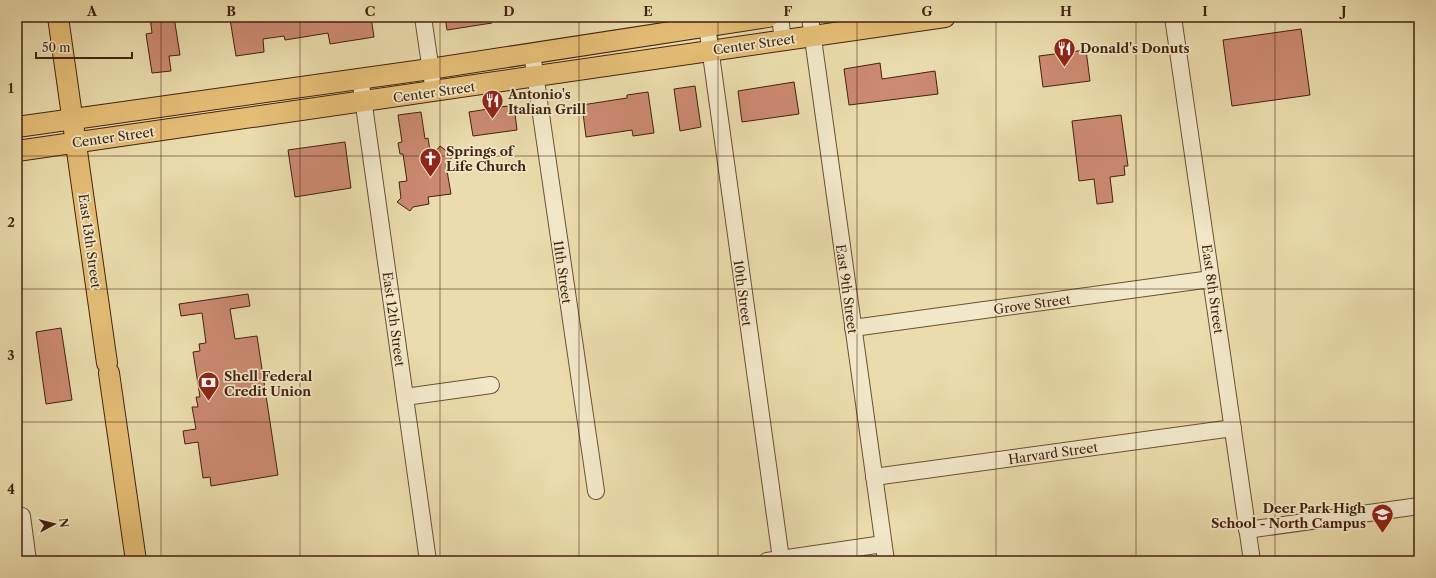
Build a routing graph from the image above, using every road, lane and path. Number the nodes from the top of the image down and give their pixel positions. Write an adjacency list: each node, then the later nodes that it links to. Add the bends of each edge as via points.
1 (58, 17): 17 (main road, East 13th Street)
2 (423, 17): 12 (street)
3 (768, 17): 7 (main road, Center Street)
4 (780, 17): 9 (street)
5 (946, 17): 8 (main road, Center Street)
6 (1173, 17): 21 (street, East 8th Street)
7 (707, 26): 10 (street, 10th Street); 11 (main road, Center Street)
8 (811, 26): 9 (main road, Center Street); 22 (street, East 9th Street)
9 (783, 40): 10 (main road, Center Street)
10 (710, 50): 14 (main road, Center Street); 32 (street, 10th Street)
11 (532, 53): 12 (main road, Center Street); 14 (street, 11th Street)
12 (430, 69): 13 (main road, Center Street); 15 (street)
13 (360, 77): 16 (street, East 12th Street); 17 (main road, Center Street)
14 (535, 77): 15 (main road, Center Street); 27 (street, 11th Street)
15 (434, 92): 16 (main road, Center Street)
16 (364, 102): 19 (main road, Center Street); 24 (street, East 12th Street)
17 (73, 120): 18 (main road, Center Street); 19 (main road, East 13th Street)
18 (17, 128)
19 (76, 142): 20 (main road, Center Street); 34 (main road, East 13th Street)
20 (17, 151)
21 (1211, 279): 22 (street, Grove Street); 25 (street, East 8th Street)
22 (853, 328): 26 (street, East 9th Street)
23 (491, 385): 24 (street)
24 (405, 397): 35 (street, East 12th Street)
25 (1233, 428): 26 (street, Harvard Street); 30 (street, East 8th Street)
26 (874, 477): 31 (street, East 9th Street)
27 (596, 492)
28 (1419, 506): 30 (street)
29 (19, 516): 33 (street)
30 (1247, 530): 37 (street, East 8th Street)
31 (883, 544): 32 (street); 36 (street, East 9th Street)
32 (774, 560)
33 (28, 561)
34 (136, 561)
35 (428, 561)
36 (886, 561)
37 (1252, 561)

